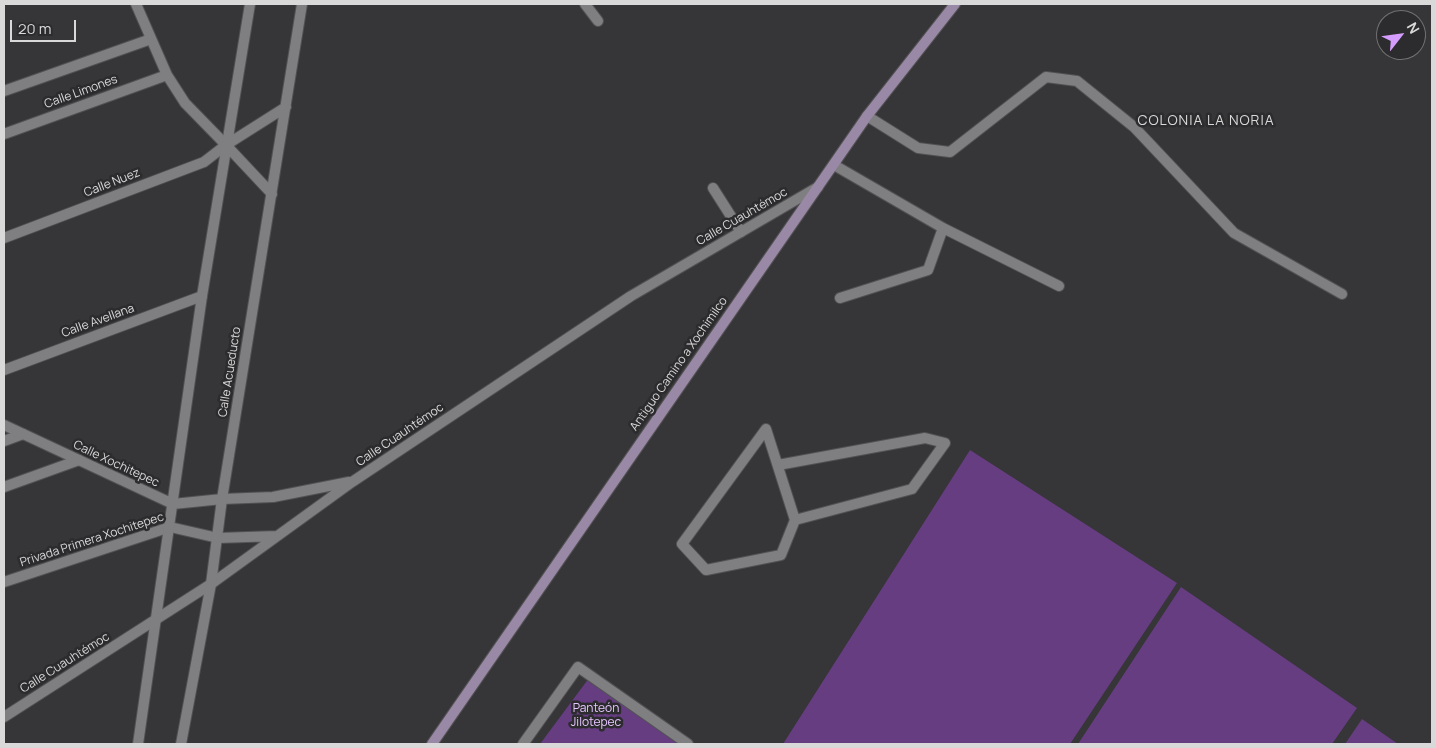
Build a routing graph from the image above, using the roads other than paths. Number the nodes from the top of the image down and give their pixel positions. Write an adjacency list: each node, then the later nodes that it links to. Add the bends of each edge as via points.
1 (136, 4): 7 (street)
2 (250, 4): 13 (street)
3 (302, 4): 10 (street, Calle Acueducto)
4 (585, 4): 6 (street)
5 (955, 4): 11 (main road, Antiguo Camino a Xochimilco)
6 (598, 21)
7 (151, 39): 8 (street); 9 (street)
8 (167, 75): 12 (street, Calle Limones); 13 (street, via 185,103)
9 (4, 91)
10 (286, 107): 13 (street, Calle Nuez); 17 (street, Calle Acueducto)
11 (867, 116): 14 (main road, Antiguo Camino a Xochimilco); 22 (street, via 918,148 950,152 1046,77 1077,81 1134,127 1234,233)
12 (4, 134)
13 (226, 145): 17 (street); 20 (street, Calle Nuez, via 204,162); 23 (street)
14 (834, 165): 15 (main road, Antiguo Camino a Xochimilco); 18 (street)
15 (818, 187): 19 (street, Calle Cuauhtémoc); 45 (main road, Antiguo Camino a Xochimilco)
16 (713, 188): 19 (street)
17 (272, 194): 33 (street, Calle Acueducto)
18 (943, 228): 21 (street); 24 (street, via 928,270)
19 (741, 232): 31 (street, Calle Cuauhtémoc, via 631,296)
20 (4, 238)
21 (1059, 286)
22 (1342, 294)
23 (202, 296): 25 (street, Calle Avellana); 34 (street)
24 (840, 298)
25 (4, 370)
26 (4, 425): 27 (street, Calle Xochitepec)
27 (24, 434): 28 (street); 29 (street, Calle Xochitepec)
28 (4, 441)
29 (79, 460): 32 (street); 34 (street, Calle Xochitepec)
30 (778, 464): 35 (street); 35 (street, via 766,429 682,544 706,570 781,555); 35 (street, via 925,438 945,443 912,489)
31 (352, 482): 33 (street, via 273,497); 37 (street, Calle Cuauhtémoc)
32 (4, 487)
33 (222, 499): 34 (street); 38 (street, Calle Acueducto)
34 (173, 504): 36 (street)
35 (796, 520)
36 (170, 527): 38 (street, Privada Primera Xochitepec); 39 (street, Privada Primera Xochitepec); 41 (street)
37 (277, 536): 38 (street, Privada Primera Xochitepec); 40 (street, Calle Cuauhtémoc)
38 (218, 538): 40 (street, Calle Acueducto)
39 (4, 582)
40 (211, 584): 41 (street, Calle Cuauhtémoc); 44 (street, Calle Acueducto)
41 (157, 619): 42 (street, Calle Cuauhtémoc); 43 (street)
42 (4, 717)
43 (138, 744)
44 (181, 744)
45 (432, 744)
46 (523, 744): 47 (street, via 578,667)
47 (688, 744)

